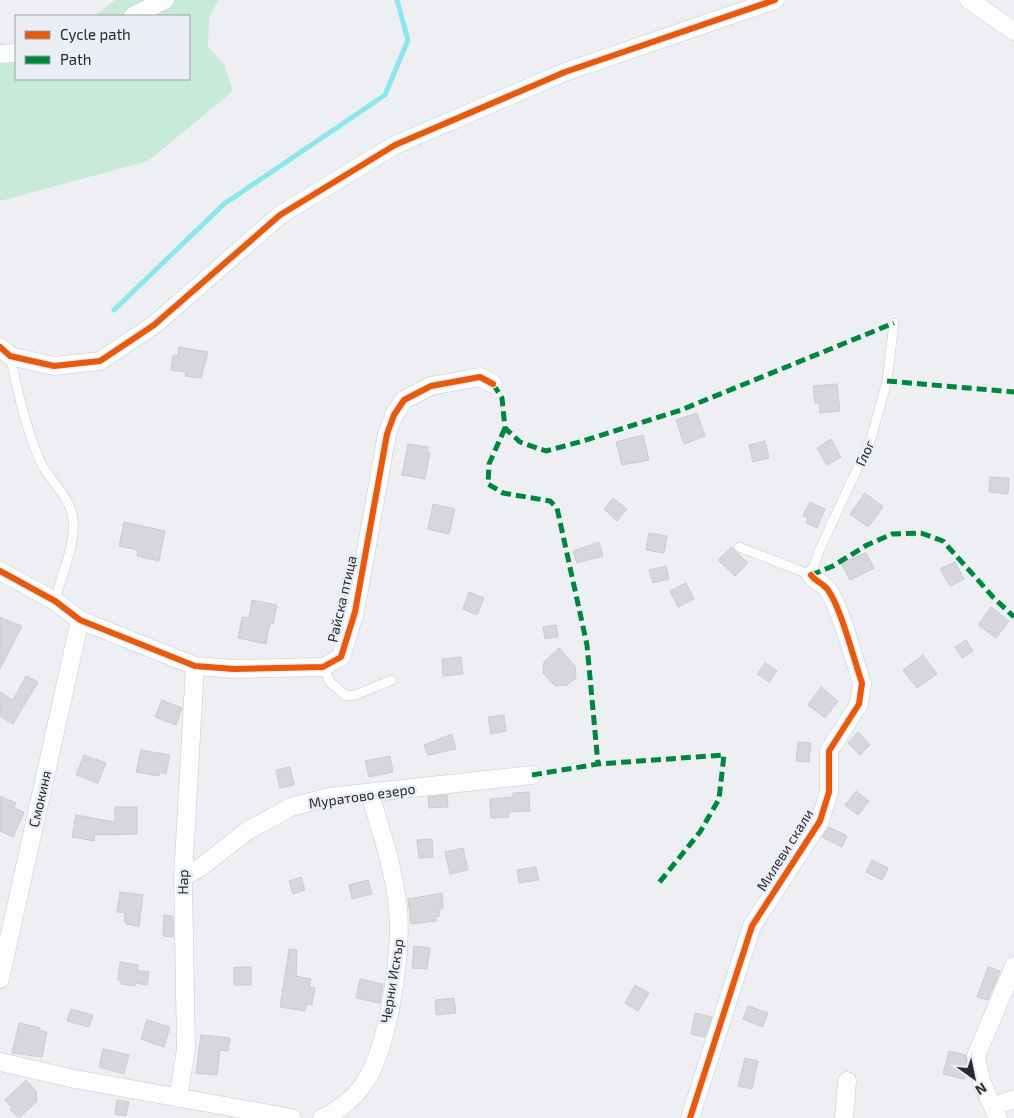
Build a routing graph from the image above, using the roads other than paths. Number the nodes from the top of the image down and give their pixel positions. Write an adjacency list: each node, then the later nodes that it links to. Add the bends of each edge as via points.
1 (165, 0): 4 (street)
2 (775, 0): 9 (street, via 565,72 396,145 280,215 154,325 100,361 54,366)
3 (969, 0): 5 (street)
4 (135, 15)
5 (1014, 31)
6 (15, 53): 7 (street)
7 (0, 54)
8 (894, 323): 13 (lane, Глог, via 887,381 872,439)
9 (5, 352): 14 (lane, via 36,449 72,512 72,538)
10 (493, 384): 17 (street, Райска птица, via 480,377 431,386 404,400 394,415 387,434 355,612 342,657)
11 (739, 547): 13 (lane, Милеви скали)
12 (0, 572): 14 (street)
13 (810, 574): 31 (street, Милеви скали, via 823,584 833,600 862,683 862,694 830,751 829,792 820,821 752,926)
14 (55, 601): 15 (street)
15 (80, 620): 16 (street); 23 (street, Смокиня)
16 (196, 666): 17 (street); 21 (street, Нар)
17 (323, 668): 18 (lane, via 330,682 346,696)
18 (392, 680)
19 (532, 775): 20 (street, Муратово езеро)
20 (370, 794): 21 (street, Муратово езеро, via 329,798 291,807 247,831 201,867); 30 (street, Черни Искър, via 391,866 400,941 382,1040 371,1071 363,1086)
21 (183, 876): 26 (street, Нар, via 186,1049)
22 (1014, 966): 28 (street, via 976,1056 981,1081)
23 (0, 978)
24 (0, 1062): 26 (street)
25 (847, 1081): 32 (street)
26 (178, 1098): 29 (street)
27 (1014, 1099): 28 (street)
28 (996, 1112)
29 (292, 1118)
30 (322, 1118)
31 (690, 1118)
32 (844, 1118)

